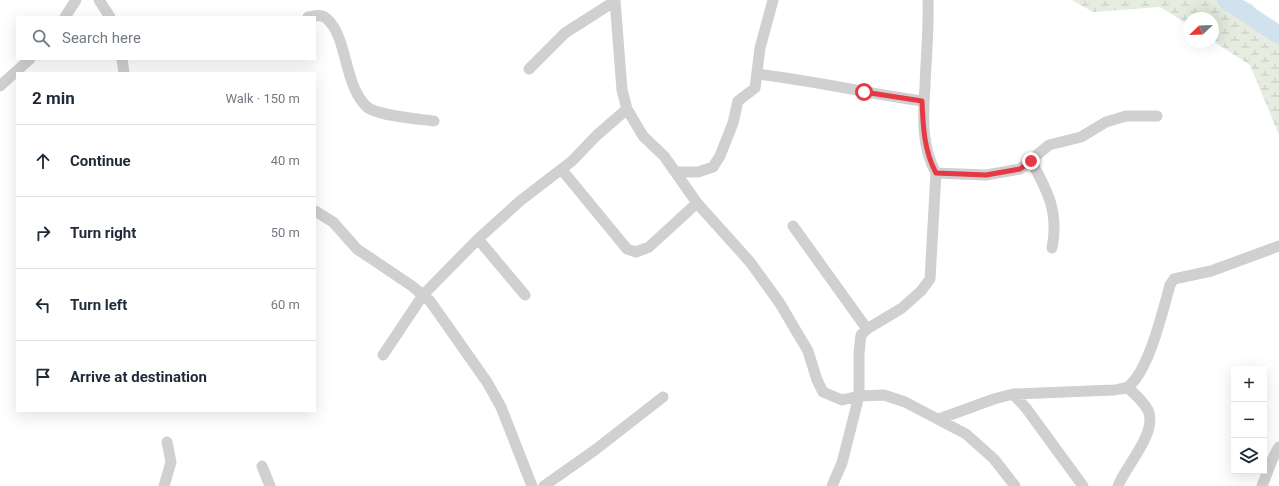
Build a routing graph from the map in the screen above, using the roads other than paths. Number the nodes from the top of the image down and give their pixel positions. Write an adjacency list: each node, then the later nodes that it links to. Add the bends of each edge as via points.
1 (76, 0): 6 (street)
2 (100, 0): 7 (street)
3 (773, 0): 14 (street, via 760,48)
4 (928, 0): 18 (street, via 925,87)
5 (615, 1): 11 (street, via 566,33); 19 (street, via 622,90)
6 (66, 16)
7 (109, 16)
8 (314, 16): 21 (street, via 326,17 337,33 351,83 367,107 382,113)
9 (29, 60): 12 (street)
10 (122, 60): 13 (street)
11 (529, 69)
12 (19, 72)
13 (124, 72)
14 (758, 74): 18 (street); 24 (street, via 755,88 738,102 731,130 713,167 698,172)
15 (0, 76): 16 (street)
16 (14, 78): 17 (street)
17 (0, 86)
18 (922, 101): 25 (street, via 929,161)
19 (627, 109): 23 (street); 24 (street, via 643,136)
20 (1156, 116): 22 (street, via 1126,116 1106,122 1081,137 1049,145)
21 (434, 121)
22 (1031, 161): 25 (street, via 1020,169 986,175); 31 (street, via 1048,190 1054,216)
23 (562, 170): 26 (street, via 627,249 636,252 650,247); 29 (street, via 520,201)
24 (676, 172): 26 (street)
25 (936, 173): 34 (street, via 930,280 902,308)
26 (697, 203): 38 (street, via 750,262 779,302 808,351 823,392 842,400)
27 (316, 212): 32 (street, via 333,222 357,249)
28 (793, 226): 34 (street)
29 (478, 239): 32 (street); 33 (street)
30 (1279, 246): 36 (street, via 1211,271 1174,279 1148,356 1136,379)
31 (1052, 248)
32 (423, 295): 35 (street); 47 (street, via 430,301 487,382 507,419)
33 (525, 295)
34 (867, 329): 38 (street, via 860,340)
35 (383, 355)
36 (1127, 387): 37 (street, via 1114,390); 51 (street, via 1148,410 1150,427)
37 (1013, 394): 40 (street); 44 (street, via 1026,408)
38 (859, 396): 40 (street, via 884,395); 49 (street, via 842,463)
39 (663, 398): 48 (street)
40 (939, 419): 50 (street, via 966,434 980,446)
41 (167, 442): 45 (street, via 171,462)
42 (1279, 447): 52 (street, via 1271,459)
43 (262, 466): 46 (street)
44 (1078, 484)
45 (164, 486)
46 (270, 486)
47 (532, 486)
48 (544, 486)
49 (832, 486)
50 (1015, 486)
51 (1118, 486)
52 (1262, 486)

